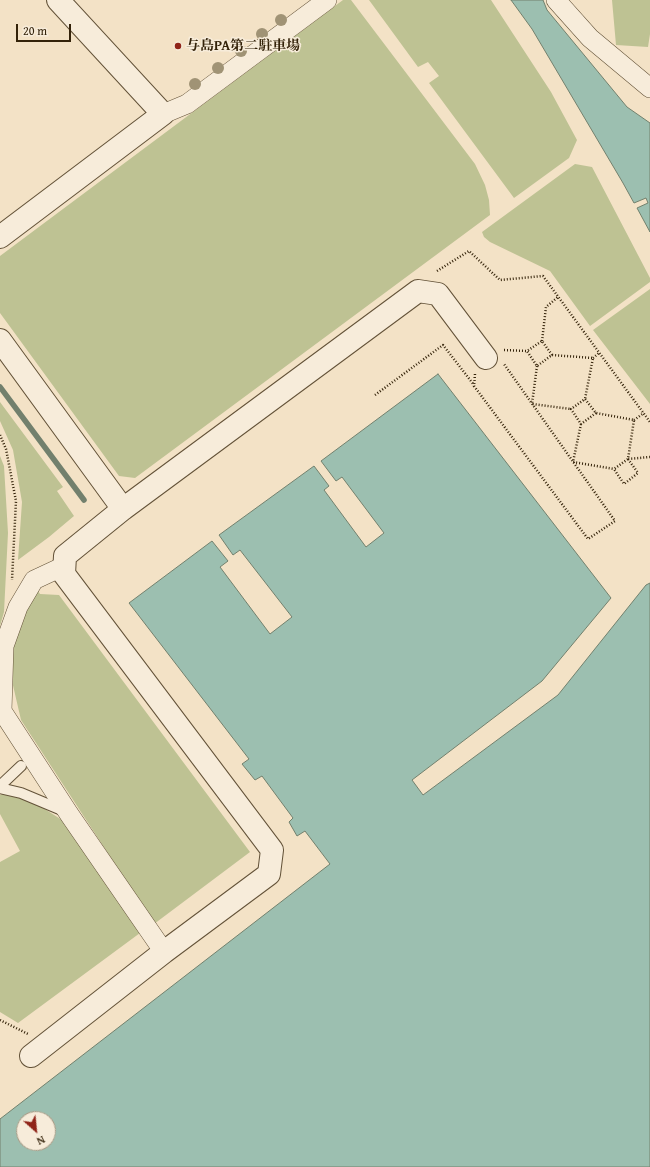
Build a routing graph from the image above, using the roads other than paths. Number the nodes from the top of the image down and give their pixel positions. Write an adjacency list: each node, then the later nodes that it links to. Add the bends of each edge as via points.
1 (58, 0): 5 (street)
2 (327, 0): 5 (street, via 187,104)
3 (556, 0): 4 (street, via 590,38)
4 (650, 88)
5 (163, 114): 6 (street)
6 (0, 237)
7 (0, 340): 9 (street)
8 (490, 361): 9 (street, via 438,294 418,291)
9 (123, 509): 10 (street, via 65,556)
10 (64, 566): 13 (street, via 34,580 18,607 4,646 2,711); 14 (street, via 64,574 272,850 269,874)
11 (21, 766): 12 (lane)
12 (0, 787): 13 (lane, via 26,795)
13 (69, 814): 14 (street)
14 (164, 952): 15 (street)
15 (39, 1050)

